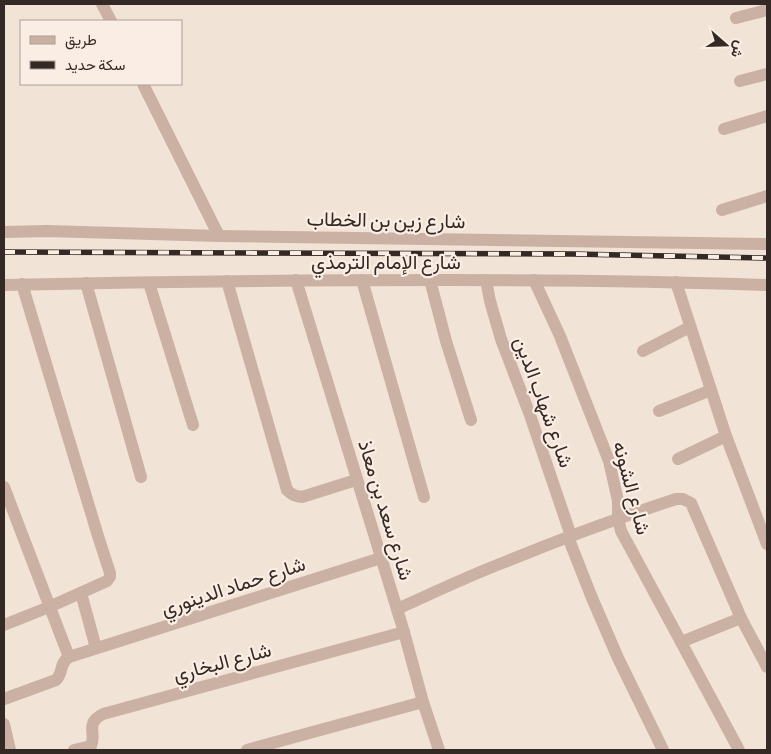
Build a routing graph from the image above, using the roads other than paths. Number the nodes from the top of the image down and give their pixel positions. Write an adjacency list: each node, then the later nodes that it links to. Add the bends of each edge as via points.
1 (102, 4): 4 (street)
2 (767, 10): 3 (street)
3 (736, 18)
4 (110, 20)
5 (767, 74): 6 (street)
6 (740, 81)
7 (143, 85): 13 (street)
8 (767, 116): 9 (street)
9 (724, 129)
10 (767, 196): 11 (street)
11 (722, 210)
12 (4, 232): 13 (street, شارع زين بن الخطاب)
13 (220, 236): 14 (street, شارع زين بن الخطاب)
14 (767, 244)
15 (296, 280): 16 (street, شارع الإمام الترمذي); 20 (street, شارع الإمام الترمذي); 36 (street, شارع سعد بن معاذ)
16 (362, 280): 17 (street, شارع الإمام الترمذي); 38 (street)
17 (430, 280): 18 (street, شارع الإمام الترمذي); 31 (street)
18 (486, 280): 19 (street, شارع الإمام الترمذي); 40 (street, شارع شهاب الدين, via 500,339 530,415)
19 (534, 280): 21 (street, شارع الإمام الترمذي); 39 (street, شارع الشونه, via 583,391 609,460 618,501)
20 (227, 282): 22 (street, شارع الإمام الترمذي); 36 (street, via 287,490 302,497)
21 (676, 282): 26 (street, شارع الإمام الترمذي); 27 (street)
22 (149, 283): 24 (street, شارع الإمام الترمذي); 32 (street)
23 (22, 284): 24 (street, شارع الإمام الترمذي); 25 (street, شارع الإمام الترمذي); 43 (street, via 110,573 107,581)
24 (86, 284): 35 (street)
25 (4, 285)
26 (767, 285)
27 (690, 327): 28 (street); 29 (street)
28 (643, 350)
29 (711, 390): 30 (street); 33 (street)
30 (658, 412)
31 (470, 420)
32 (193, 425)
33 (726, 436): 34 (street); 41 (street)
34 (678, 459)
35 (141, 477)
36 (356, 480): 42 (street, شارع سعد بن معاذ)
37 (4, 487): 44 (street)
38 (424, 497)
39 (618, 518): 40 (street); 46 (street, via 676,499 691,504); 49 (street, شارع الشونه, via 625,542)
40 (569, 536): 45 (street); 60 (street, شارع شهاب الدين, via 618,658)
41 (767, 544)
42 (381, 558): 45 (street, شارع سعد بن معاذ); 50 (street, شارع حماد الدينوري)
43 (81, 593): 44 (street); 50 (street)
44 (49, 607): 47 (street); 51 (street)
45 (397, 609): 48 (street, شارع سعد بن معاذ)
46 (742, 618): 49 (street); 52 (street)
47 (4, 625)
48 (404, 632): 54 (street, شارع سعد بن معاذ); 57 (street, شارع البخاري, via 103,714 92,725 90,746)
49 (681, 642): 61 (street, شارع الشونه)
50 (96, 648): 51 (street, شارع حماد الدينوري)
51 (69, 657): 53 (street, via 62,663 56,680)
52 (767, 667)
53 (4, 698)
54 (423, 702): 58 (street); 59 (street, شارع سعد بن معاذ)
55 (4, 724): 56 (street)
56 (10, 750)
57 (74, 750)
58 (247, 750)
59 (439, 750)
60 (663, 750)
61 (739, 750)

